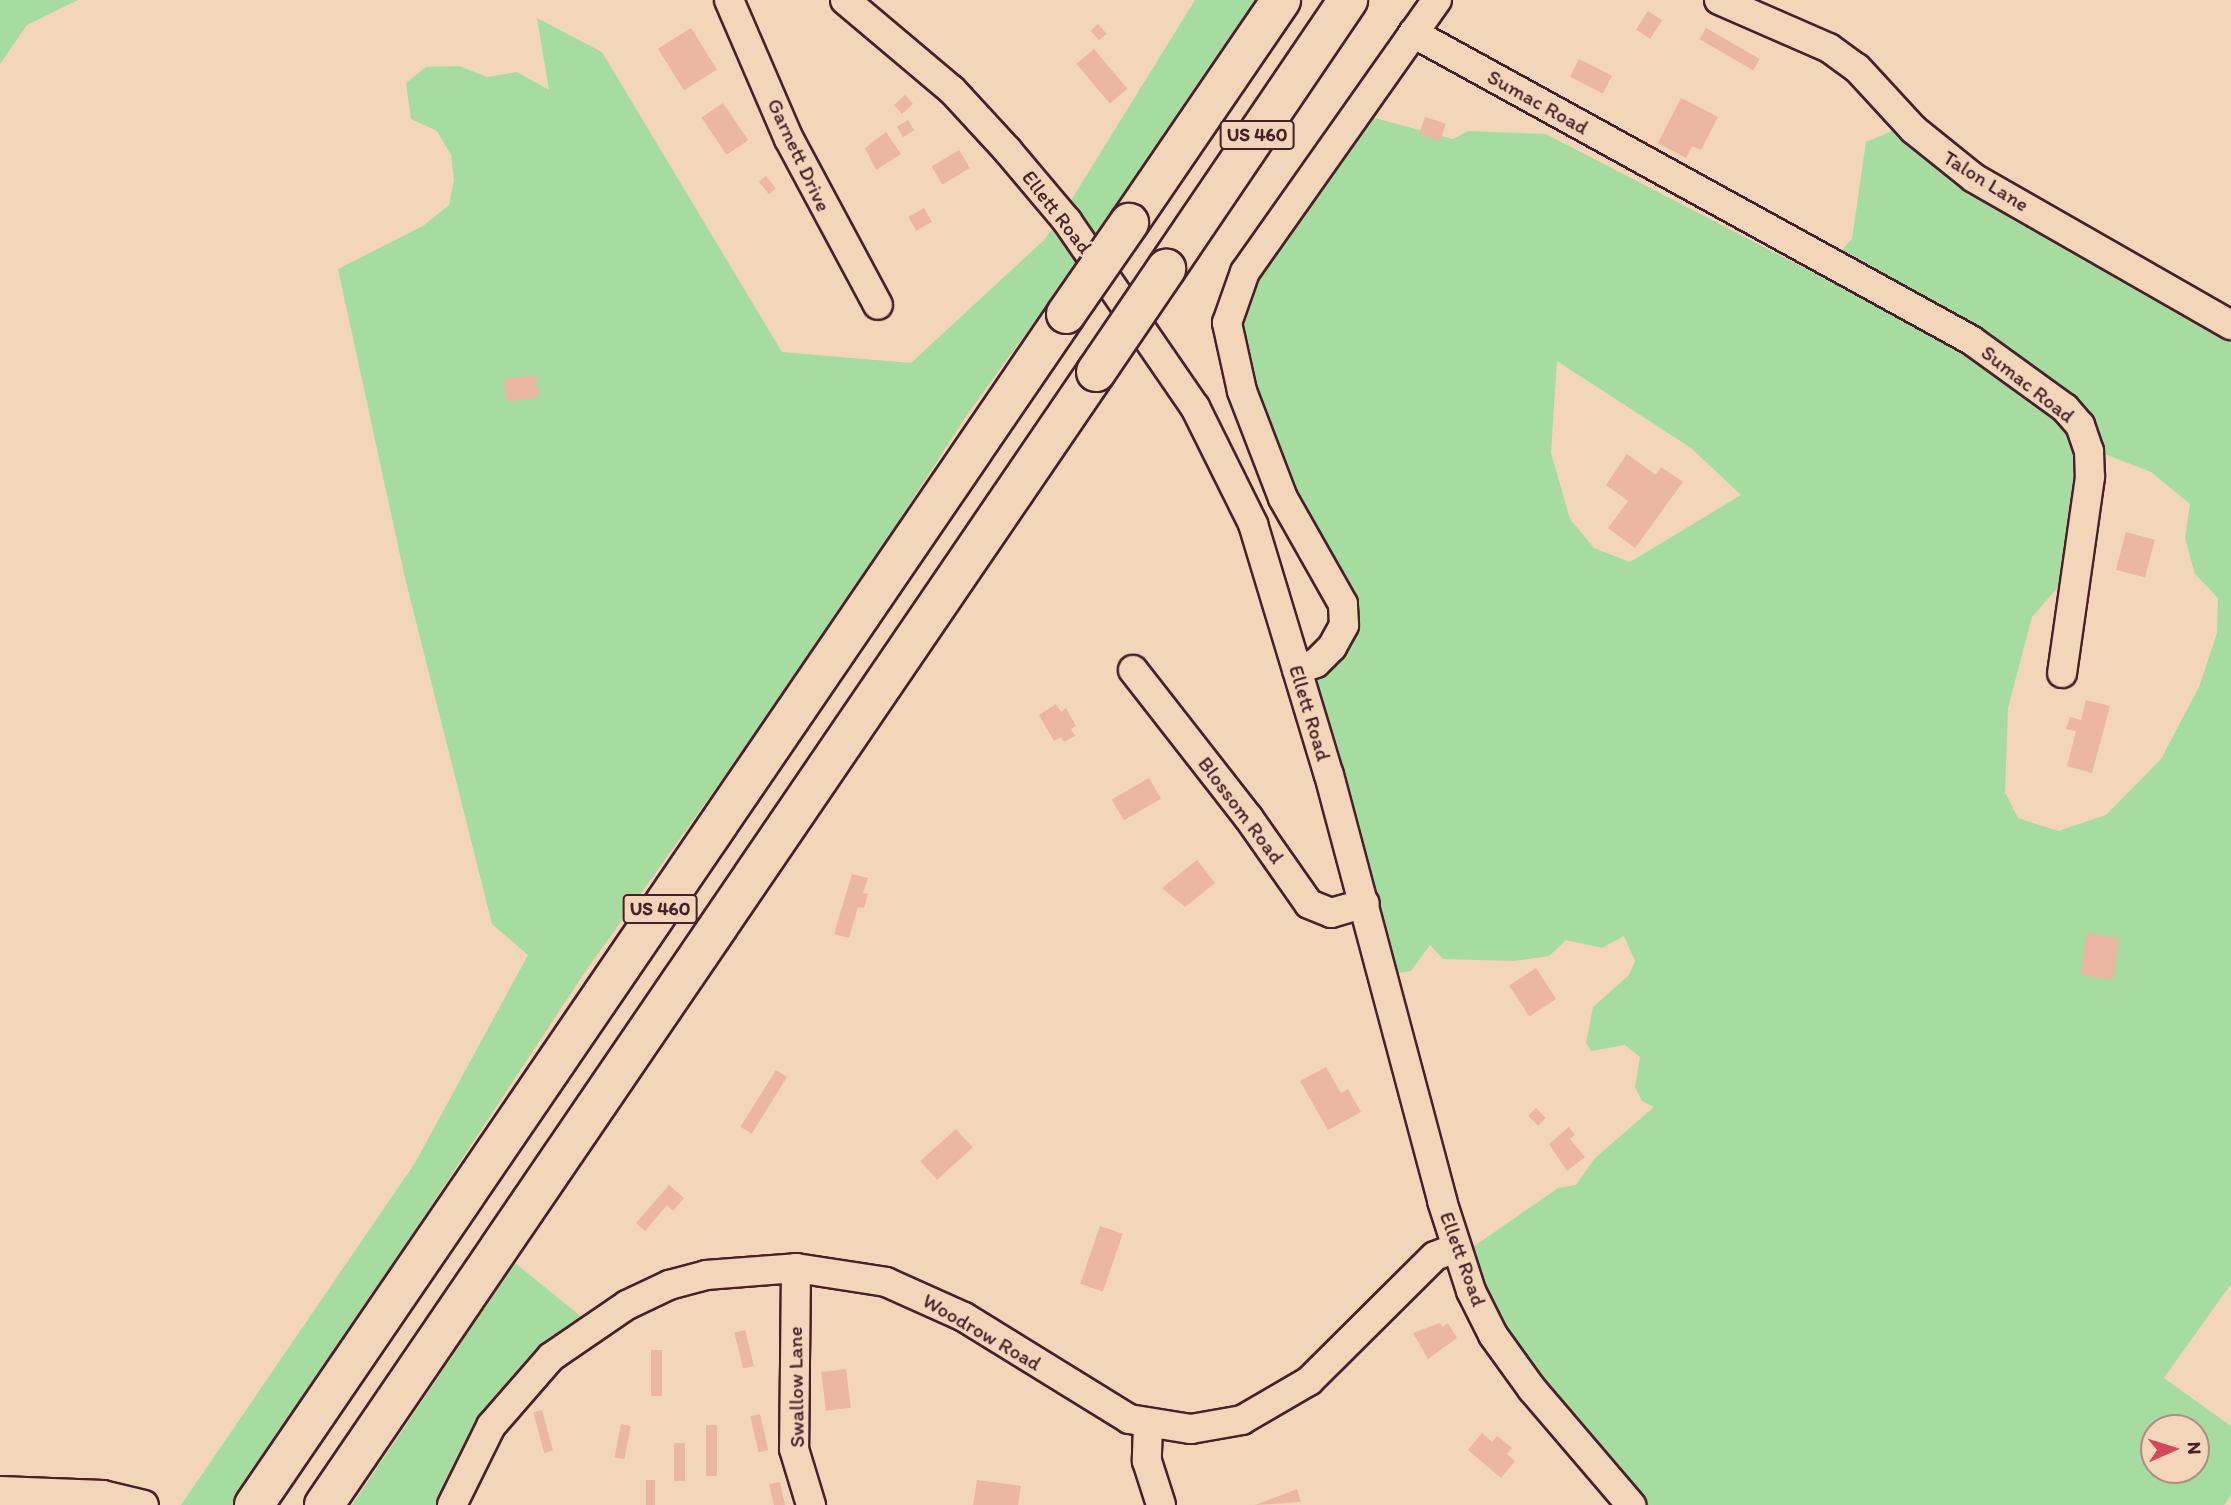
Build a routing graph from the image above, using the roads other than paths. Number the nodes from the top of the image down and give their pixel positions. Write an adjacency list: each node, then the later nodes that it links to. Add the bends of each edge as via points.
1 (729, 0): 8 (street, Garnett Drive, via 789,139)
2 (845, 0): 11 (street, Ellett Road, via 952,90 1009,151 1155,342 1195,407 1254,524)
3 (1281, 0): 19 (highway, US 460, bridge)
4 (1348, 0): 20 (highway, US 460, bridge)
5 (1437, 0): 7 (street)
6 (1719, 0): 9 (street, Talon Lane, via 1829,48 1857,68 1913,129 1974,178)
7 (1413, 33): 11 (street, via 1245,272 1227,323 1232,358 1283,498 1343,604 1344,625 1332,647 1316,663); 12 (street, Sumac Road, via 1971,340 2065,408 2085,438 2090,477)
8 (878, 305)
9 (2231, 326)
10 (1133, 670): 13 (street, Blossom Road, via 1310,904 1331,913)
11 (1297, 670): 13 (street, Ellett Road)
12 (2062, 673)
13 (1365, 903): 14 (street, Ellett Road)
14 (1456, 1248): 16 (street, Woodrow Road, via 1435,1256 1309,1381 1262,1411 1209,1428); 24 (street, Ellett Road, via 1493,1335 1532,1389)
15 (796, 1268): 16 (street, Woodrow Road, via 871,1278 924,1297 988,1331 1104,1407); 21 (street, Woodrow Road, via 720,1273 669,1285 570,1341 529,1379 491,1426); 22 (street, Swallow Lane, via 794,1449)
16 (1148, 1425): 23 (street, via 1147,1461)
17 (0, 1491): 18 (street, via 103,1495)
18 (144, 1505)
19 (254, 1505)
20 (324, 1505)
21 (452, 1505)
22 (811, 1505)
23 (1161, 1505)
24 (1630, 1505)

